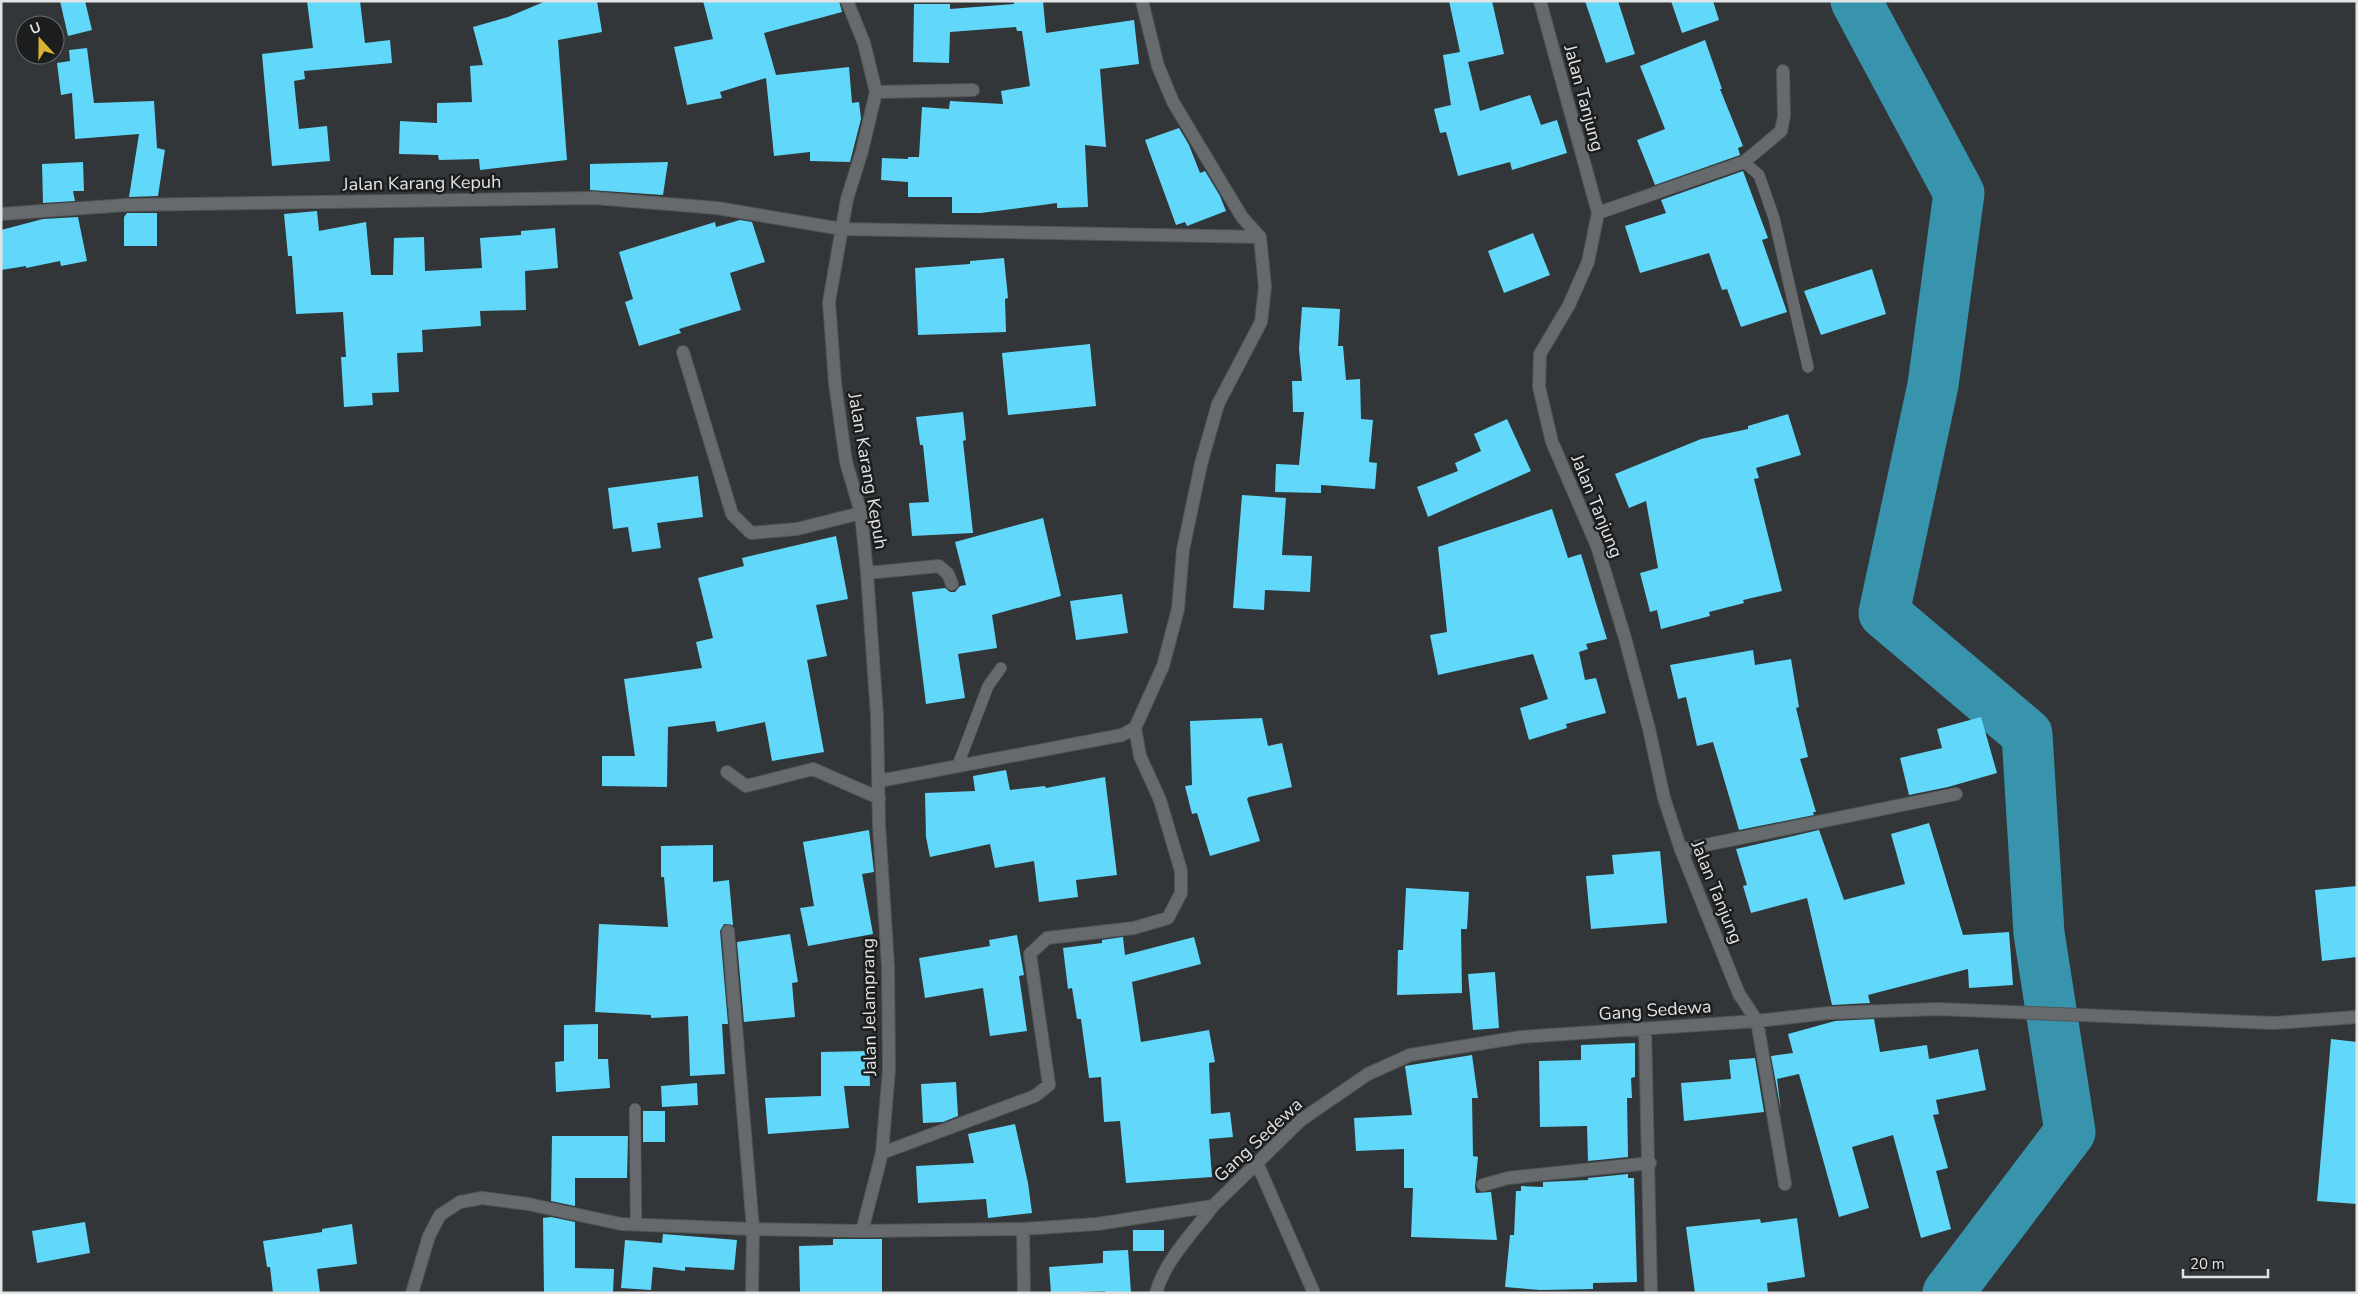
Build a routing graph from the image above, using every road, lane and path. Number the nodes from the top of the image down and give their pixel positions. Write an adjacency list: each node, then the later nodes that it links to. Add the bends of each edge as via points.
1 (847, 1): 6 (street, Jalan Karang Kepuh, via 864,43)
2 (1142, 1): 11 (street, via 1158,66 1173,102 1242,217)
3 (1540, 1): 8 (street, Jalan Tanjung)
4 (1783, 71): 7 (street, via 1784,116 1781,130)
5 (973, 90): 6 (street)
6 (876, 92): 10 (street, Jalan Karang Kepuh)
7 (1744, 162): 8 (street); 13 (lane, via 1759,175 1774,218)
8 (1598, 213): 24 (street, Jalan Tanjung, via 1588,262 1569,304 1540,354 1539,387 1552,442 1597,546 1650,729 1664,798)
9 (1, 214): 10 (street, Jalan Karang Kepuh, via 126,205 594,198 717,208)
10 (842, 229): 11 (street); 14 (street, Jalan Karang Kepuh, via 829,302 834,383 846,462)
11 (1260, 237): 18 (street, via 1265,287 1261,322 1218,404 1201,464 1183,550 1178,608 1171,638 1163,666)
12 (683, 352): 14 (street, via 732,514 751,534 797,529)
13 (1808, 367)
14 (861, 513): 15 (street, Jalan Karang Kepuh)
15 (867, 573): 16 (street, via 939,566 948,574); 21 (street, Jalan Karang Kepuh)
16 (952, 584)
17 (1001, 668): 19 (lane, via 988,686)
18 (1135, 728): 19 (street, via 1122,735); 30 (street, via 1140,756 1160,800 1181,871 1181,893 1168,918 1134,928 1047,938 1030,954 1049,1085 1028,1099)
19 (958, 765): 21 (street)
20 (727, 772): 23 (street, via 746,786 813,769)
21 (879, 780): 23 (street, Jalan Jelamprang)
22 (1956, 794): 24 (street)
23 (879, 798): 30 (street, Jalan Jelamprang, via 889,1069)
24 (1681, 850): 27 (street, Jalan Tanjung, via 1740,994)
25 (728, 931): 37 (street)
26 (2357, 1017): 27 (street, Gang Sedewa, via 2274,1023 1938,1009 1828,1013)
27 (1757, 1021): 28 (street, Gang Sedewa); 33 (street)
28 (1645, 1029): 31 (street); 32 (street, Gang Sedewa, via 1521,1037 1410,1055 1368,1074 1301,1120)
29 (636, 1109): 36 (lane)
30 (882, 1153): 39 (street, Jalan Jelamprang)
31 (1650, 1162): 34 (street, via 1508,1178); 45 (street)
32 (1257, 1163): 35 (street, Gang Sedewa); 44 (street)
33 (1785, 1184)
34 (1483, 1185)
35 (1213, 1206): 38 (street, Gang Sedewa, via 1098,1224); 43 (street, via 1169,1263)
36 (636, 1224): 37 (street, Gang Sedewa); 40 (street, Gang Sedewa, via 482,1198 460,1202 440,1215 429,1236)
37 (752, 1229): 39 (street, Gang Sedewa); 41 (street)
38 (1023, 1229): 39 (street, Gang Sedewa); 42 (street)
39 (862, 1231)
40 (412, 1293)
41 (752, 1293)
42 (1024, 1293)
43 (1156, 1293)
44 (1314, 1293)
45 (1651, 1293)

